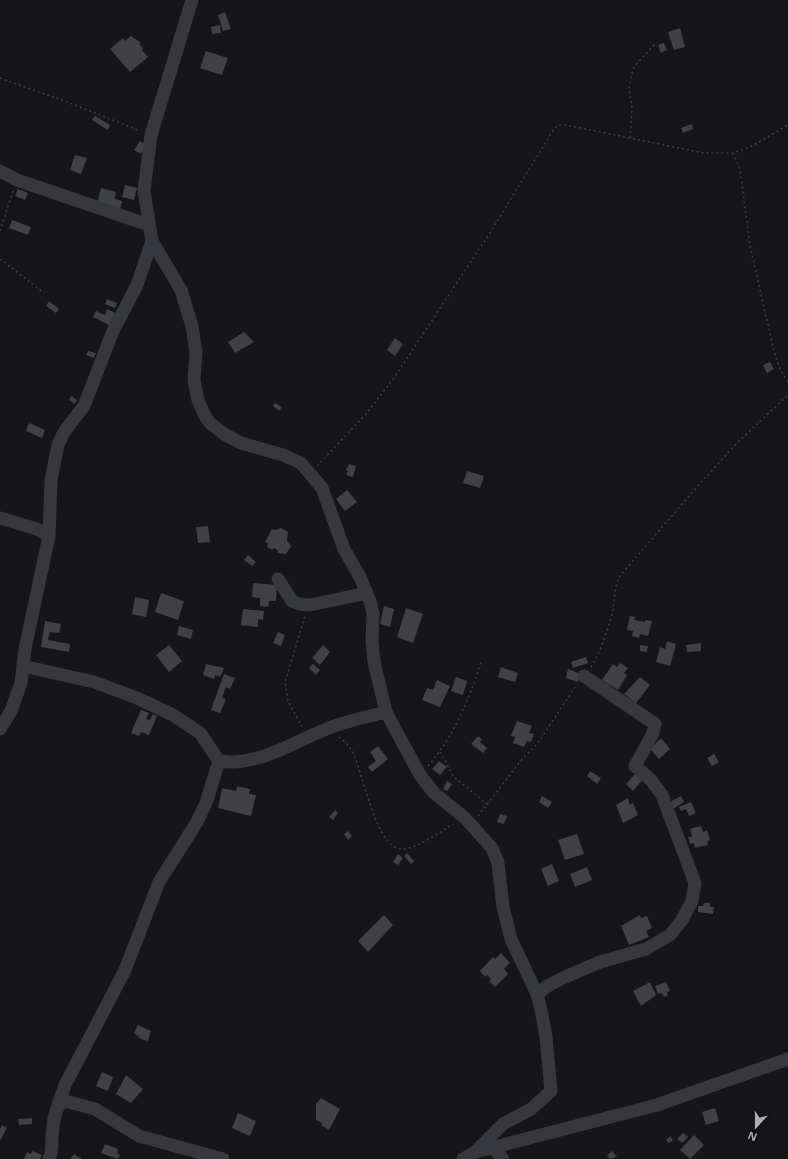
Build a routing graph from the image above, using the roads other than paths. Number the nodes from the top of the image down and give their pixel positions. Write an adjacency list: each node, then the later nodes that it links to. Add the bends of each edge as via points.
1 (192, 0): 3 (street, via 151,135 144,191)
2 (5, 173): 3 (street)
3 (149, 225): 4 (street)
4 (152, 241): 6 (street, via 137,285 113,331 84,406 64,432 58,445 51,480); 8 (street, via 181,290 192,326 196,353 194,380 198,400 205,416 224,434 241,443 301,463 322,488 344,549)
5 (0, 518): 6 (street, via 37,529)
6 (49, 536): 9 (street)
7 (278, 578): 8 (street, via 292,601 299,604 310,605)
8 (367, 593): 11 (street, via 373,614 374,662)
9 (23, 666): 12 (street, via 18,696); 13 (street, via 94,682 173,715 200,733)
10 (584, 676): 14 (street, via 655,724 653,733 635,766 660,791 695,884 692,902 670,935 646,949 600,962 549,984)
11 (386, 712): 13 (street, via 329,728 281,751 246,761); 14 (street, via 420,775 434,793 468,821 492,848 498,863 503,907 511,939)
12 (0, 729)
13 (218, 761): 16 (street, via 206,803 159,882 125,970 65,1086)
14 (537, 994): 18 (street, via 546,1037 551,1091 531,1109 503,1124)
15 (788, 1060): 17 (street, via 657,1105)
16 (58, 1105): 19 (street); 20 (street, via 65,1101 95,1109 139,1136)
17 (493, 1148): 18 (street); 22 (street)
18 (475, 1152): 21 (street)
19 (49, 1159)
20 (223, 1159)
21 (463, 1159)
22 (503, 1159)

